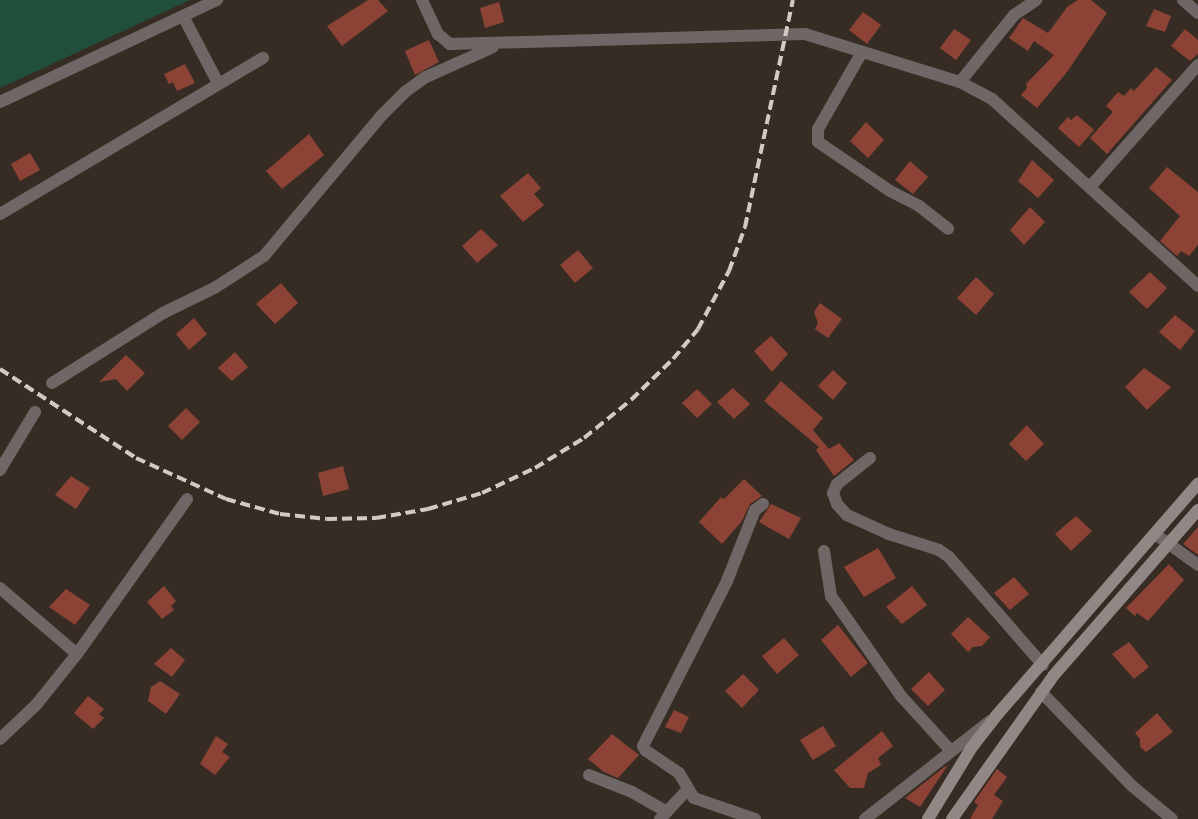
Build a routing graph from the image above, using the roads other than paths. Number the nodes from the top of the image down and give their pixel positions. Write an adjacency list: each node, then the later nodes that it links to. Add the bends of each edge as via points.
1 (217, 0): 6 (street)
2 (422, 0): 7 (street, via 438,34 450,44)
3 (1036, 0): 11 (street, via 1014,15)
4 (1183, 0): 5 (street)
5 (1198, 13)
6 (183, 16): 12 (street); 13 (street)
7 (500, 44): 8 (street, via 788,33 814,36); 18 (street, via 426,77 406,92 381,116 281,239 251,266 163,313)
8 (862, 52): 11 (street); 16 (street, via 818,129 818,142 890,191 920,206)
9 (263, 58): 12 (street)
10 (1198, 65): 14 (street)
11 (960, 82): 14 (street, via 992,100)
12 (218, 83): 15 (street)
13 (0, 102)
14 (1090, 187): 17 (street)
15 (0, 214)
16 (948, 229)
17 (1197, 283)
18 (52, 382)
19 (35, 412): 21 (street)
20 (870, 458): 32 (street, via 837,484 833,492 837,504 847,515 939,550 949,557)
21 (0, 470)
22 (1198, 484): 26 (main road)
23 (187, 499): 31 (street)
24 (763, 504): 38 (street, via 754,510 727,581 644,740 646,751 679,773)
25 (1198, 510): 27 (main road)
26 (1155, 534): 27 (street); 32 (main road)
27 (1167, 545): 29 (street); 33 (main road)
28 (824, 552): 36 (street, via 831,596 901,696)
29 (1198, 565)
30 (0, 588): 31 (street)
31 (77, 654): 35 (street, via 36,705)
32 (1043, 665): 34 (main road)
33 (1041, 692): 43 (main road); 44 (street, via 1132,785)
34 (996, 716): 36 (street); 42 (main road, via 972,747)
35 (0, 739)
36 (951, 751): 41 (street)
37 (589, 775): 39 (street, via 632,792)
38 (688, 790): 39 (street); 40 (street, via 702,803)
39 (664, 816)
40 (755, 819)
41 (865, 819)
42 (928, 819)
43 (952, 819)
44 (1172, 819)

